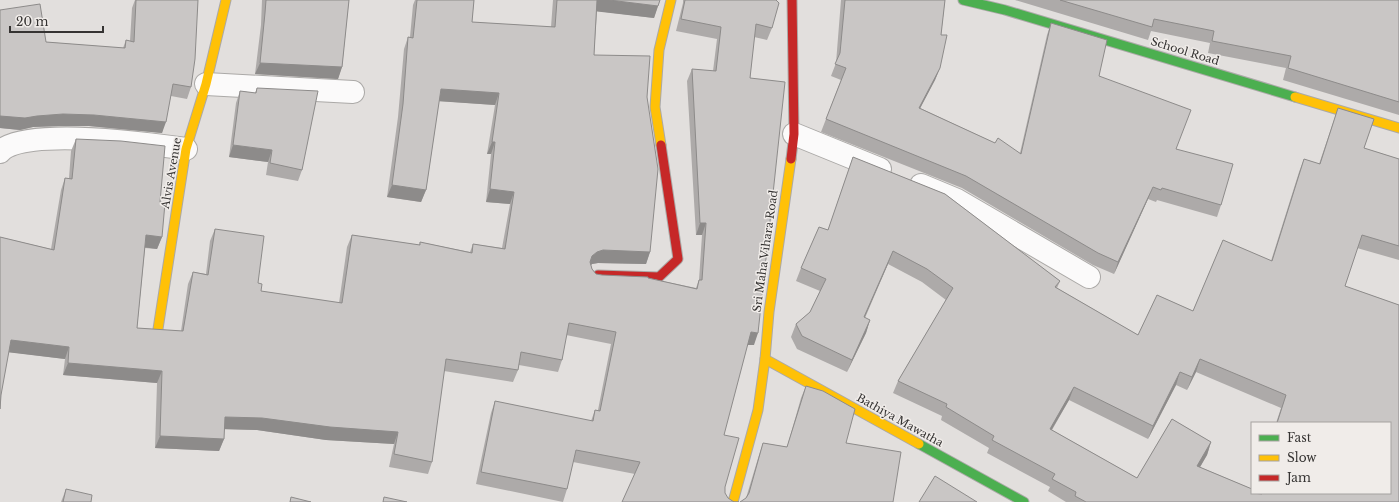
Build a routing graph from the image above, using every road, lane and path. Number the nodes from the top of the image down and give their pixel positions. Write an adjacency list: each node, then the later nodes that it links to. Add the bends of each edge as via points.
1 (223, 0): 5 (street, Alvis Avenue)
2 (671, 0): 11 (street, via 659,50 655,107 678,259 659,277)
3 (792, 0): 8 (street, Sri Maha Vihara Road)
4 (963, 0): 7 (street, School Road, via 1005,10)
5 (206, 84): 6 (street); 9 (street, Alvis Avenue)
6 (353, 92)
7 (1399, 128)
8 (794, 134): 12 (street, via 957,200); 14 (street, Sri Maha Vihara Road, via 768,312)
9 (186, 149): 10 (street, via 122,140 78,138 27,142 11,145); 13 (street, Alvis Avenue)
10 (0, 152)
11 (598, 275)
12 (1089, 277)
13 (158, 329)
14 (765, 359): 15 (street, Sri Maha Vihara Road, via 758,410); 16 (street, Bathiya Mawatha)
15 (733, 502)
16 (1024, 502)

